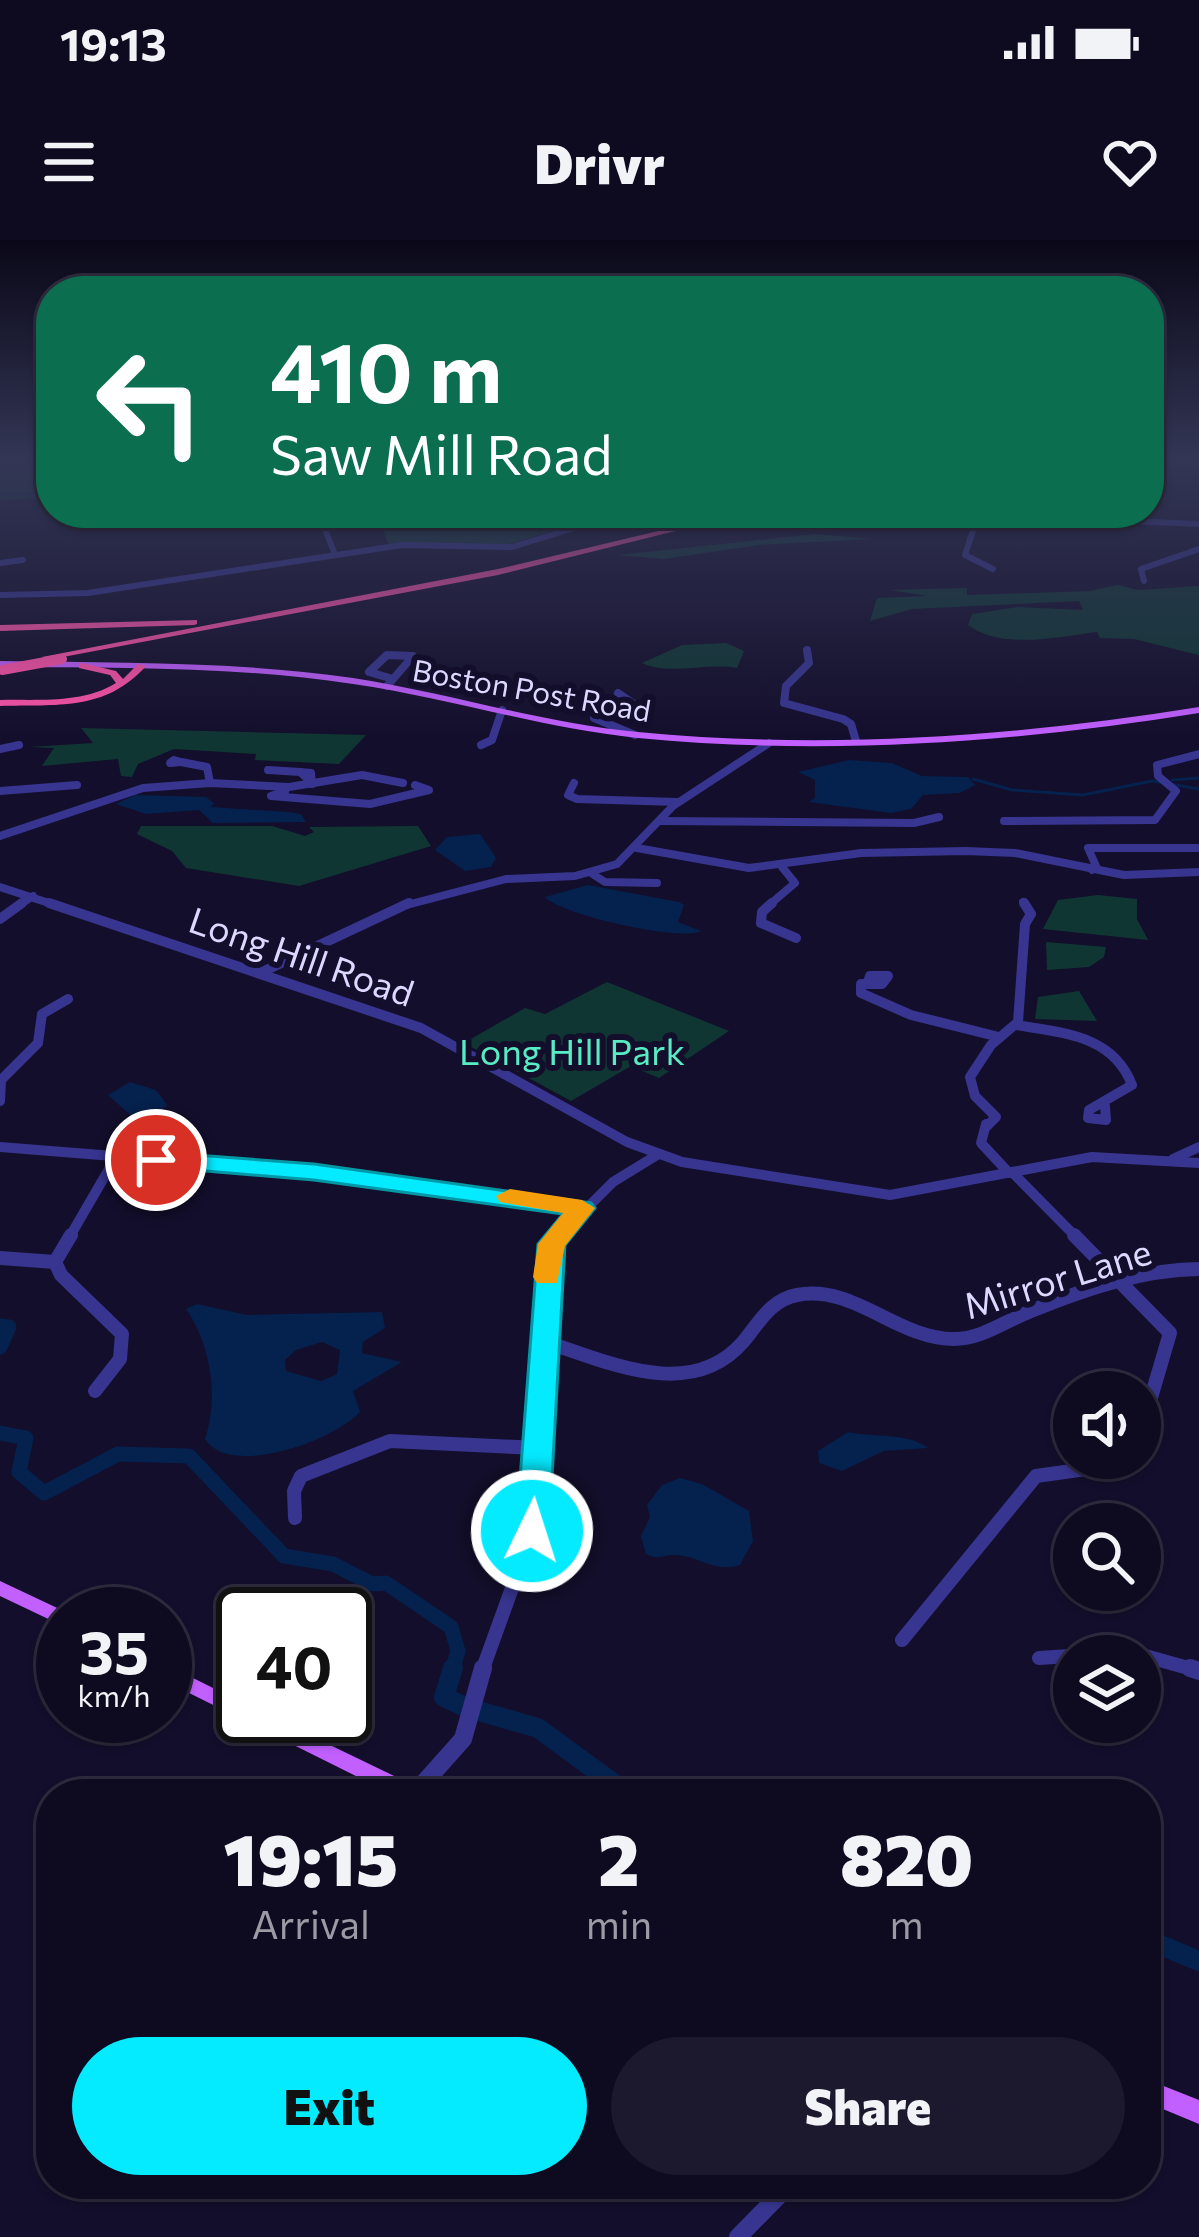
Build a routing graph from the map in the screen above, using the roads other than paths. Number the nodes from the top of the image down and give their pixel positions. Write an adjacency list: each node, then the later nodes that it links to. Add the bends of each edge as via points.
1 (343, 551): 6 (street)
2 (586, 551): 12 (highway)
3 (599, 551): 18 (highway, bridge)
4 (966, 551): 9 (street)
5 (1193, 551): 10 (street, via 1141,569)
6 (334, 552): 11 (street, via 88,593)
7 (23, 560): 8 (street)
8 (0, 563)
9 (993, 569)
10 (1144, 581)
11 (0, 595)
12 (273, 615): 13 (highway); 15 (highway)
13 (0, 629): 15 (highway, via 82,623 112,635)
14 (807, 650): 26 (street, via 809,663 786,686 784,703 843,719)
15 (40, 659): 18 (highway, bridge)
16 (82, 666): 17 (main road, Boston Post Road); 18 (main road, Boston Post Road); 20 (highway)
17 (134, 666): 19 (main road, Boston Post Road); 20 (highway); 22 (highway, via 128,685 106,696)
18 (1, 668)
19 (390, 682): 19 (street, via 410,666 413,656 387,656 369,672); 23 (main road, Boston Post Road)
20 (122, 684): 22 (highway, via 95,696)
21 (618, 693): 25 (street, via 634,704 603,711 596,721)
22 (0, 702)
23 (502, 710): 25 (main road, Boston Post Road); 29 (street, via 492,740)
24 (1199, 710): 26 (main road, Boston Post Road, via 1076,730)
25 (635, 735): 27 (main road, Boston Post Road)
26 (856, 741): 27 (main road, Boston Post Road)
27 (769, 742): 39 (street)
28 (19, 745): 30 (street)
29 (481, 745)
30 (0, 749)
31 (1199, 754): 42 (street, via 1157,765 1173,789 1164,813 1138,823)
32 (181, 762): 35 (street, via 207,767)
33 (268, 770): 34 (street, via 310,772)
34 (314, 782): 34 (street, via 315,789 271,796 378,804 429,790 375,776); 35 (street)
35 (210, 783): 43 (street, via 128,790)
36 (574, 783): 39 (street, via 568,796 577,800)
37 (77, 785): 38 (street)
38 (0, 791)
39 (677, 802): 41 (street)
40 (939, 817): 41 (street)
41 (660, 821): 44 (street)
42 (1004, 821)
43 (0, 836)
44 (637, 848): 46 (street, via 726,866); 49 (street)
45 (1199, 848): 47 (street, via 1088,848)
46 (782, 866): 47 (street, via 861,853 966,851); 55 (street, via 795,883 761,923)
47 (1092, 870): 48 (street)
48 (1199, 872)
49 (591, 873): 50 (street, via 605,882); 56 (street, via 506,879 410,903)
50 (657, 883)
51 (0, 887): 52 (street, Long Hill Road)
52 (33, 896): 54 (street); 56 (street, Long Hill Road)
53 (1023, 902): 59 (street, via 1031,914)
54 (0, 919)
55 (796, 938)
56 (262, 972): 64 (street, Long Hill Road, via 436,1034)
57 (868, 982): 60 (street, via 861,993 890,1008)
58 (68, 999): 61 (street, via 42,1014 38,1043 1,1080)
59 (1016, 1024): 60 (street); 62 (street, via 1120,1055 1132,1085)
60 (1000, 1036): 71 (street, via 970,1077 996,1120 986,1127 984,1148)
61 (0, 1101)
62 (1105, 1106)
63 (0, 1147): 67 (street)
64 (637, 1147): 66 (street, Long Hill Road); 70 (street)
65 (1199, 1147): 68 (street)
66 (657, 1155): 70 (street); 71 (street, Long Hill Road, via 875,1195)
67 (116, 1157): 72 (street, via 314,1172); 74 (street)
68 (1172, 1160): 69 (street, Long Hill Road); 71 (street, Long Hill Road, via 1092,1157)
69 (1199, 1163)
70 (631, 1166): 72 (street)
71 (1010, 1172): 76 (street)
72 (582, 1208): 77 (street, via 552,1244)
73 (0, 1258): 74 (street)
74 (56, 1262): 79 (street, via 122,1334 120,1359)
75 (1199, 1269): 76 (street, Mirror Lane)
76 (1121, 1281): 77 (street, Mirror Lane, via 956,1339 916,1333 845,1297 794,1295 768,1307 731,1355 676,1374); 78 (street, via 1171,1333)
77 (547, 1342): 80 (street)
78 (1159, 1371)
79 (95, 1391)
80 (537, 1448): 82 (street, via 376,1444 301,1476); 90 (street, via 532,1531 463,1739)
81 (1053, 1474): 85 (street, via 1036,1476)
82 (295, 1518)
83 (0, 1588): 84 (main road)
84 (36, 1606)
85 (902, 1640)
86 (1039, 1658): 87 (street, via 1131,1652)
87 (1199, 1671)
88 (307, 1743): 89 (main road)
89 (382, 1779)
90 (427, 1779)
91 (1161, 2096): 92 (main road)
92 (1199, 2112)
93 (775, 2199): 94 (street)
94 (738, 2237)

